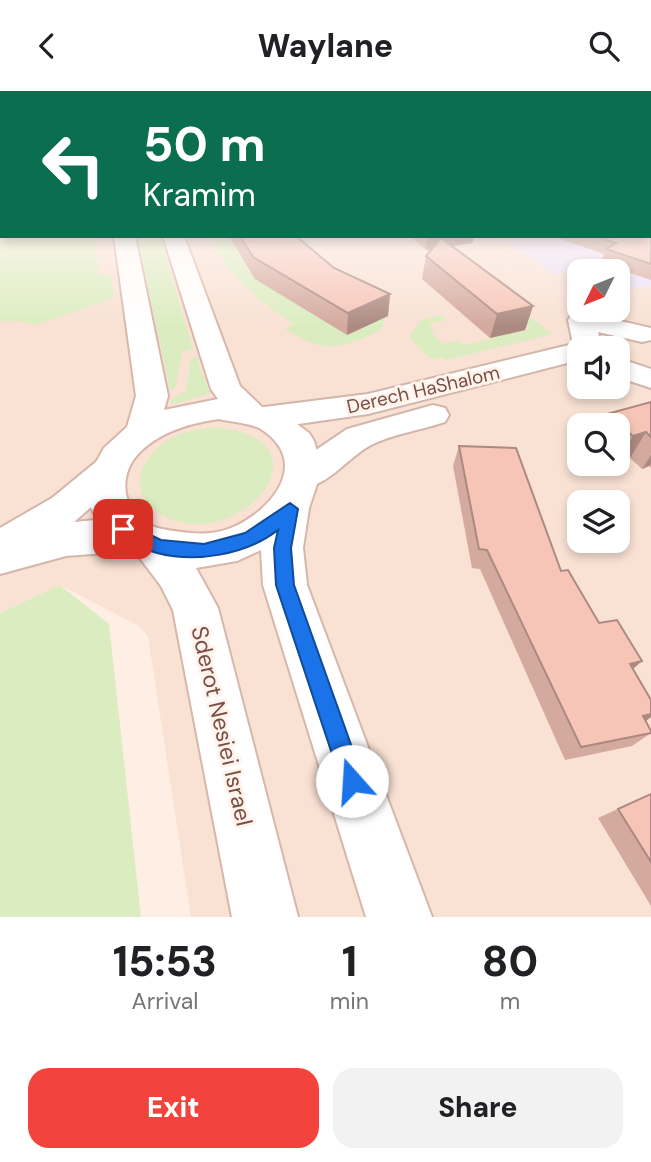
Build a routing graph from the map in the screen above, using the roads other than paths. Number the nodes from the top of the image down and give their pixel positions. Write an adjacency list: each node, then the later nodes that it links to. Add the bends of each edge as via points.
1 (126, 250): 11 (main road, via 152,396)
2 (179, 250): 10 (main road, via 226,389)
3 (648, 340): 4 (main road); 6 (main road)
4 (630, 342)
5 (567, 354): 10 (main road, Derech HaShalom, via 368,404)
6 (630, 356)
7 (630, 371): 9 (main road)
8 (567, 379): 13 (main road, Derech HaShalom, via 359,437)
9 (651, 379)
10 (257, 415): 11 (main road, via 200,411 162,421); 13 (main road, via 290,434 300,448 306,467)
11 (142, 433): 12 (main road, via 118,455)
12 (110, 470): 14 (main road, via 107,502 123,529); 15 (main road, via 66,508)
13 (297, 492): 14 (main road, via 269,528 227,547 180,551); 18 (main road, via 282,548 285,585)
14 (144, 540): 16 (main road, via 102,533); 17 (main road, Sderot Nesiei Israel, via 176,573 195,608)
15 (0, 548)
16 (0, 557)
17 (265, 917)
18 (399, 917)

